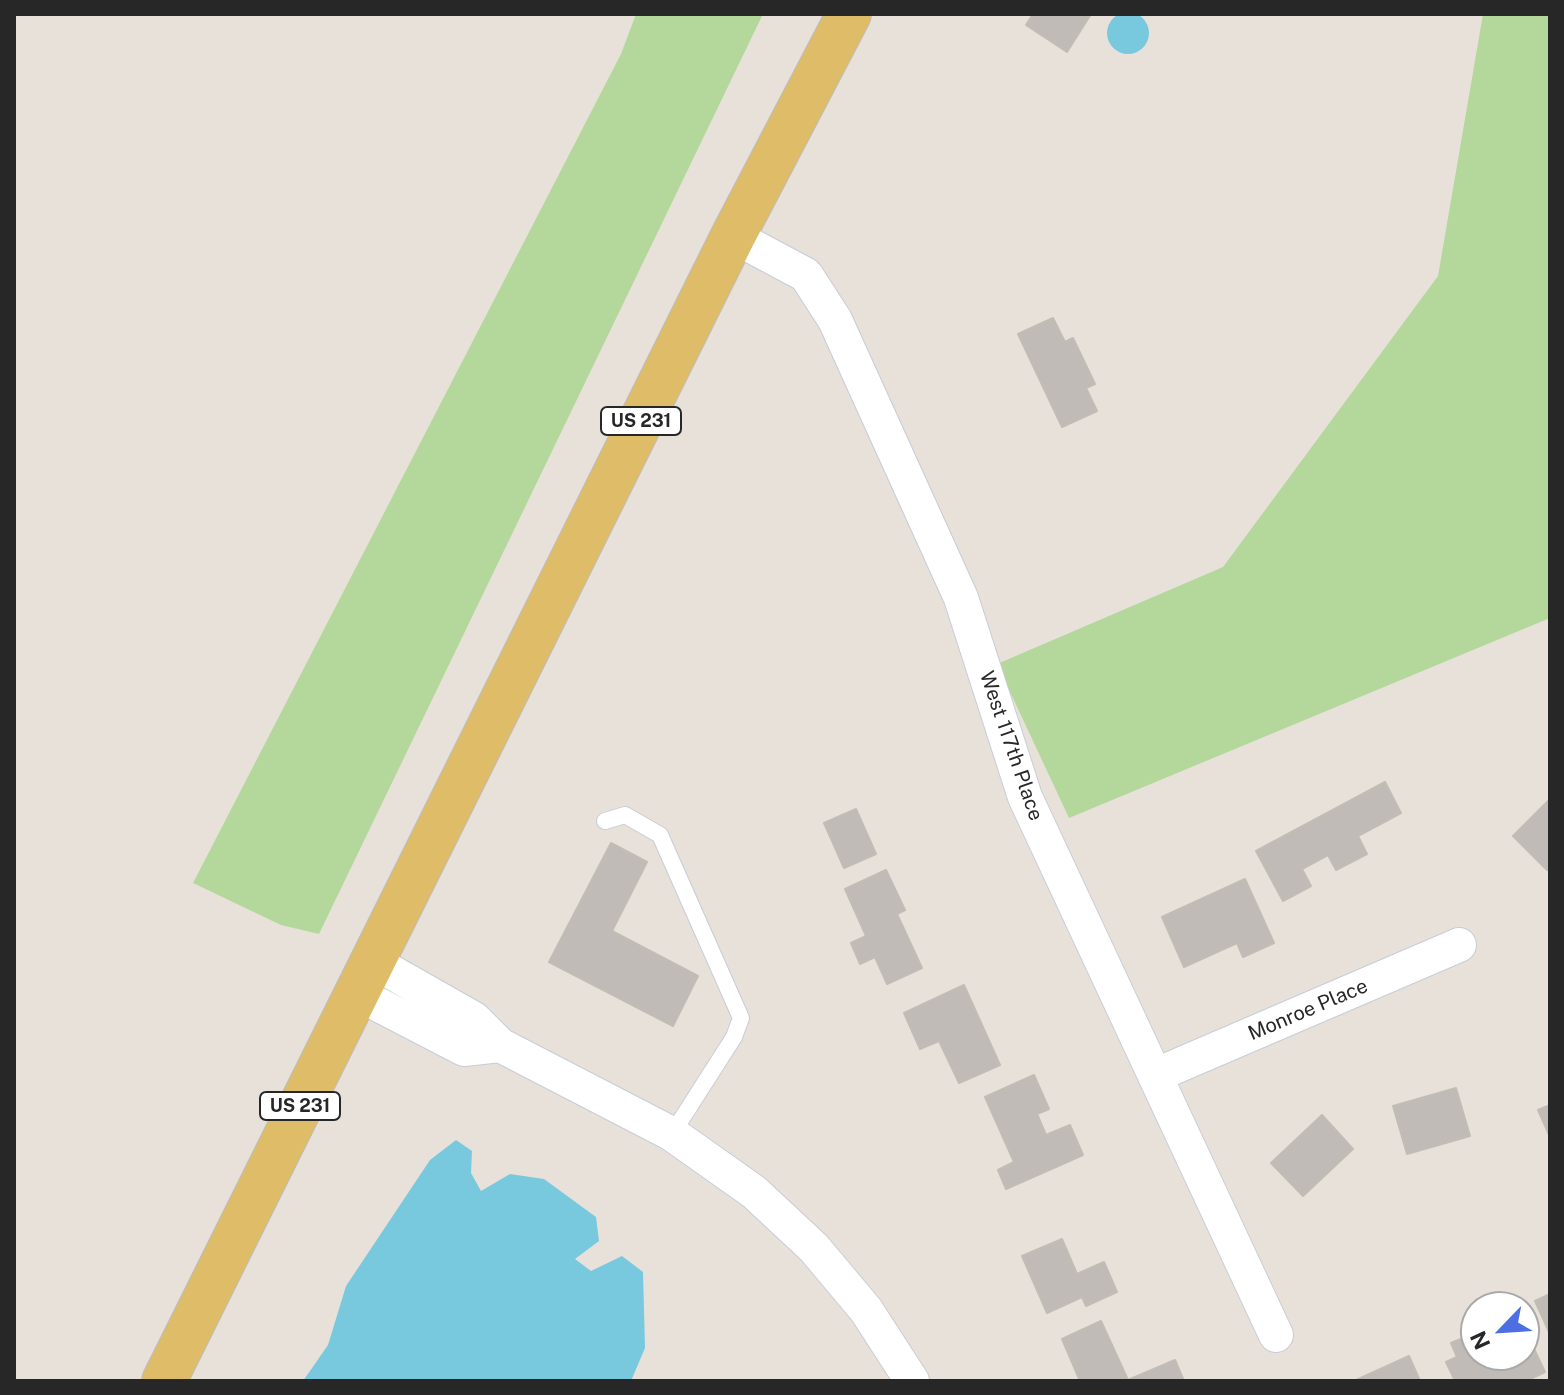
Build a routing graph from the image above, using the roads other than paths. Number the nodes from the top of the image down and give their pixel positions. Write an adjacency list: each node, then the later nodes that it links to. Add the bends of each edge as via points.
1 (849, 14): 2 (main road, US 231)
2 (733, 236): 5 (main road, US 231); 6 (street, West 117th Place, via 806,275 835,320 961,598 1025,797)
3 (605, 821): 7 (lane, via 625,815 660,835 741,1018)
4 (1459, 945): 6 (street, Monroe Place)
5 (364, 977): 7 (street, via 474,1019 500,1045); 9 (main road, US 231)
6 (1156, 1075): 8 (street, West 117th Place)
7 (672, 1134): 10 (street, via 754,1192 814,1248 866,1310)
8 (1276, 1335)
9 (164, 1381)
10 (912, 1381)

